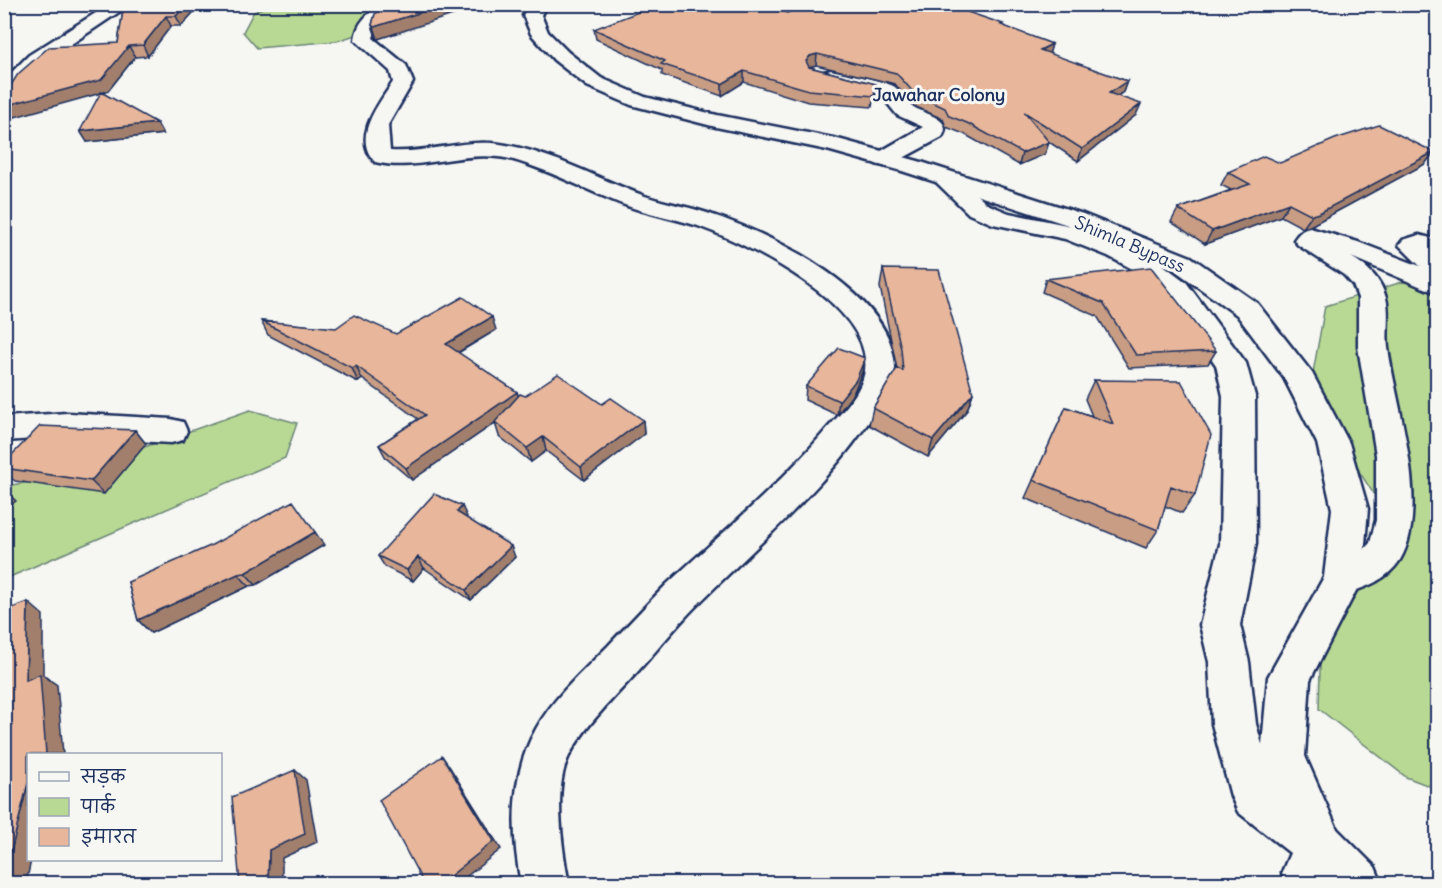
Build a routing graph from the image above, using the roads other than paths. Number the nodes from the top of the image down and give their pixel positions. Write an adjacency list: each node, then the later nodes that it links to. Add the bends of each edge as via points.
1 (123, 4): 5 (main road, via 36,59 14,81)
2 (396, 4): 15 (main road, via 364,29 364,40 399,69 403,82 377,125 379,153 383,157 483,149 504,151 625,198 704,220 790,260 832,289 855,308 876,340 880,371 868,397 835,444 683,594 573,713 546,756 537,808)
3 (539, 4): 6 (main road, Shimla Bypass, via 532,15 540,34 561,56 605,87 638,101 704,119)
4 (817, 73): 6 (main road, via 886,90 904,111 934,126 934,132)
5 (4, 101)
6 (884, 159): 7 (main road, Shimla Bypass)
7 (944, 178): 13 (main road, Shimla Bypass, via 1074,219 1182,263 1247,309 1297,373 1333,443 1350,509); 14 (main road, via 963,197 1002,219 1072,233 1149,267 1176,288 1231,363 1239,396 1238,544 1220,625 1229,662 1234,724 1254,796)
8 (1437, 250): 9 (main road, via 1412,245)
9 (1437, 268)
10 (1437, 286): 13 (main road, via 1363,252 1318,237 1307,240 1353,269 1372,298 1373,348 1393,455 1394,520 1386,550 1369,569)
11 (4, 429): 12 (main road, via 36,424)
12 (171, 431)
13 (1343, 579): 14 (main road, Shimla Bypass, via 1289,677 1282,756)
14 (1314, 865): 16 (main road, Shimla Bypass)
15 (545, 884)
16 (1358, 884)

